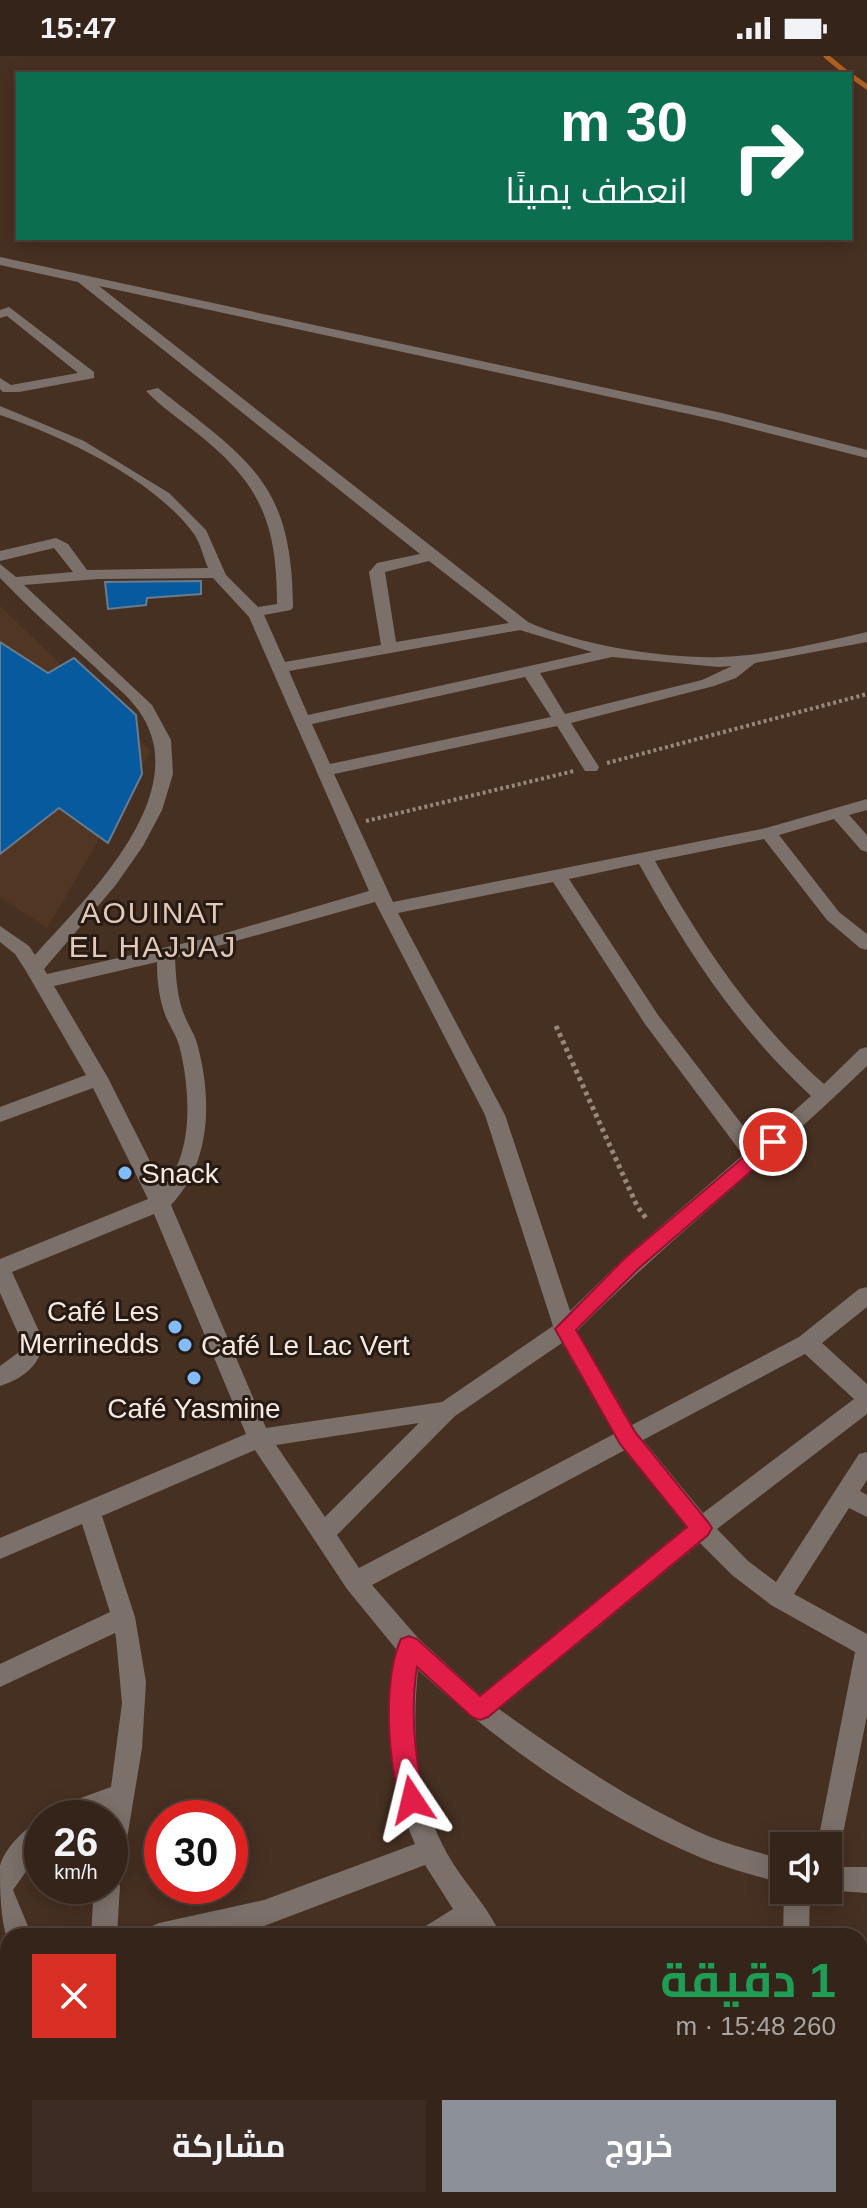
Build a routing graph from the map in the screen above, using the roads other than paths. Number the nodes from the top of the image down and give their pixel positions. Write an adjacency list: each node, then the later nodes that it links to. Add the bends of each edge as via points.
1 (0, 261): 2 (street)
2 (83, 280): 7 (street, via 722,417); 9 (street)
3 (3, 310): 4 (street, via 89,375)
4 (4, 385)
5 (153, 391): 13 (street, via 250,473 276,519 284,557 285,607)
6 (0, 410): 10 (street, via 73,442 164,495 202,533)
7 (867, 454)
8 (0, 556): 11 (street, via 56,543)
9 (432, 556): 14 (street); 16 (street, via 382,566 377,572)
10 (218, 573): 11 (street); 13 (street)
11 (83, 575): 12 (street)
12 (6, 576): 35 (street, via 148,711 166,761 162,790 133,849)
13 (255, 612): 19 (street)
14 (522, 625): 16 (street); 17 (street)
15 (867, 637): 18 (street)
16 (389, 648): 19 (street)
17 (613, 653): 18 (street, via 688,662); 20 (street)
18 (749, 660): 21 (street, via 708,683)
19 (278, 668): 22 (street)
20 (530, 671): 21 (street); 22 (street)
21 (561, 720): 23 (street); 24 (street)
22 (301, 721): 24 (street)
23 (591, 767)
24 (323, 771): 31 (street)
25 (867, 804): 26 (street)
26 (838, 813): 27 (street); 28 (street)
27 (768, 833): 29 (street); 33 (street, via 833,916)
28 (867, 846)
29 (645, 859): 30 (street); 38 (street, via 730,996 759,1033)
30 (558, 875): 31 (street); 40 (street, via 632,992)
31 (384, 902): 34 (street); 44 (street, via 495,1115)
32 (0, 932): 35 (street, via 22,950)
33 (867, 944)
34 (166, 954): 35 (street); 41 (street, via 173,1012 193,1067 195,1124 187,1163)
35 (38, 975): 37 (street)
36 (867, 1054): 38 (street)
37 (98, 1078): 39 (street); 41 (street)
38 (824, 1096): 40 (street)
39 (0, 1115)
40 (756, 1157): 44 (street, via 661,1237)
41 (160, 1203): 42 (street); 49 (street)
42 (0, 1269): 46 (street, via 32,1340 25,1361)
43 (867, 1295): 45 (street)
44 (565, 1329): 48 (street); 50 (street)
45 (807, 1343): 47 (street); 50 (street)
46 (0, 1377)
47 (867, 1399): 55 (street)
48 (447, 1410): 49 (street); 56 (street)
49 (259, 1438): 54 (street); 56 (street)
50 (628, 1438): 55 (street); 58 (street)
51 (867, 1461): 52 (street)
52 (845, 1494): 53 (street); 59 (street)
53 (867, 1507)
54 (89, 1511): 57 (street); 60 (street)
55 (701, 1528): 59 (street); 64 (street)
56 (322, 1535): 58 (street)
57 (0, 1549)
58 (355, 1582): 61 (street)
59 (779, 1598): 62 (street)
60 (121, 1618): 63 (street); 65 (street, via 134,1681)
61 (409, 1646): 64 (street); 69 (street, via 401,1696 403,1749 412,1800)
62 (867, 1648): 68 (street)
63 (0, 1676)
64 (480, 1710): 71 (street, via 643,1818 707,1848)
65 (120, 1795): 66 (street); 67 (street)
66 (107, 1800)
67 (119, 1800)
68 (832, 1832)
69 (432, 1850): 77 (street); 80 (street, via 264,1913)
70 (24, 1853): 74 (street)
71 (770, 1868)
72 (842, 1880): 73 (street)
73 (867, 1880)
74 (0, 1888): 78 (street)
75 (106, 1904): 79 (street)
76 (797, 1904): 83 (street)
77 (472, 1913): 81 (street); 82 (street)
78 (16, 1928)
79 (104, 1928)
80 (196, 1928)
81 (447, 1928)
82 (482, 1928)
83 (796, 1928)

